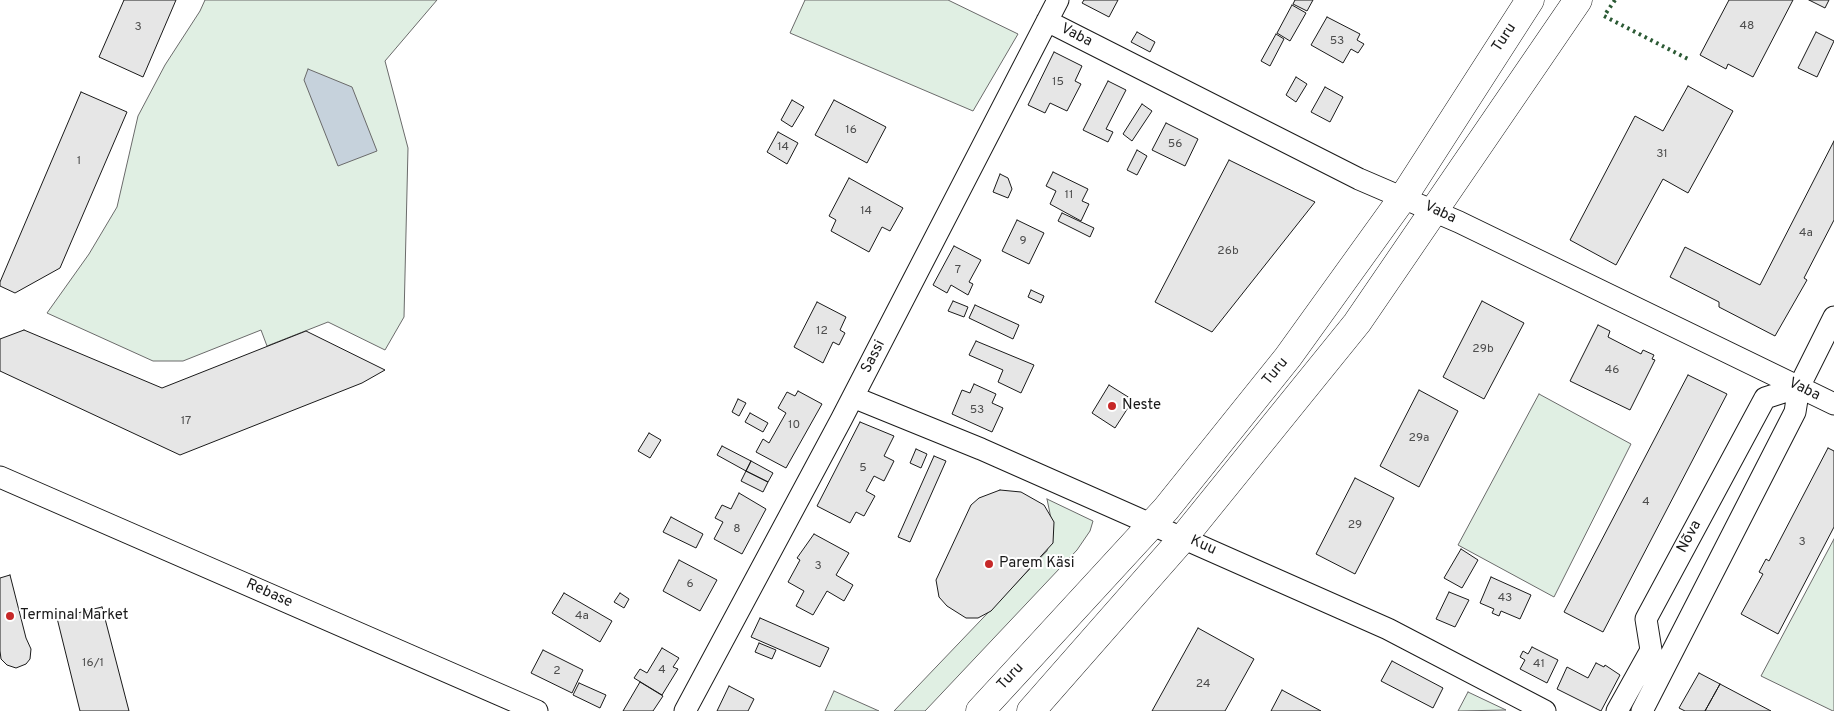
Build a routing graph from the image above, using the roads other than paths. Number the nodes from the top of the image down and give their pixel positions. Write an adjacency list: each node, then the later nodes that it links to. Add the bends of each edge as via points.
1 (1058, 0): 4 (street, Sassi)
2 (1530, 0): 5 (main road, Turu)
3 (1578, 0): 6 (main road, Turu)
4 (1047, 21): 5 (street, Vaba, via 1359,179); 9 (street, Sassi)
5 (1404, 196): 6 (street, Vaba); 12 (main road, Turu, via 1288,357)
6 (1435, 211): 8 (street, Vaba); 13 (main road, Turu, via 1357,323)
7 (1834, 318): 8 (street)
8 (1799, 388): 10 (street, Vaba); 19 (street, Nõva, via 1765,398 1646,619 1650,650); 20 (street, via 1795,412)
9 (853, 397): 12 (street, Kuu); 15 (street, Sassi)
10 (1834, 404)
11 (0, 476): 14 (street, Rebase)
12 (1151, 524): 13 (street, Kuu); 16 (main road, Turu)
13 (1183, 538): 17 (main road, Turu); 18 (street, Kuu, via 1388,629)
14 (537, 711)
15 (685, 711)
16 (980, 711)
17 (1031, 711)
18 (1545, 711)
19 (1617, 711)
20 (1642, 711)

